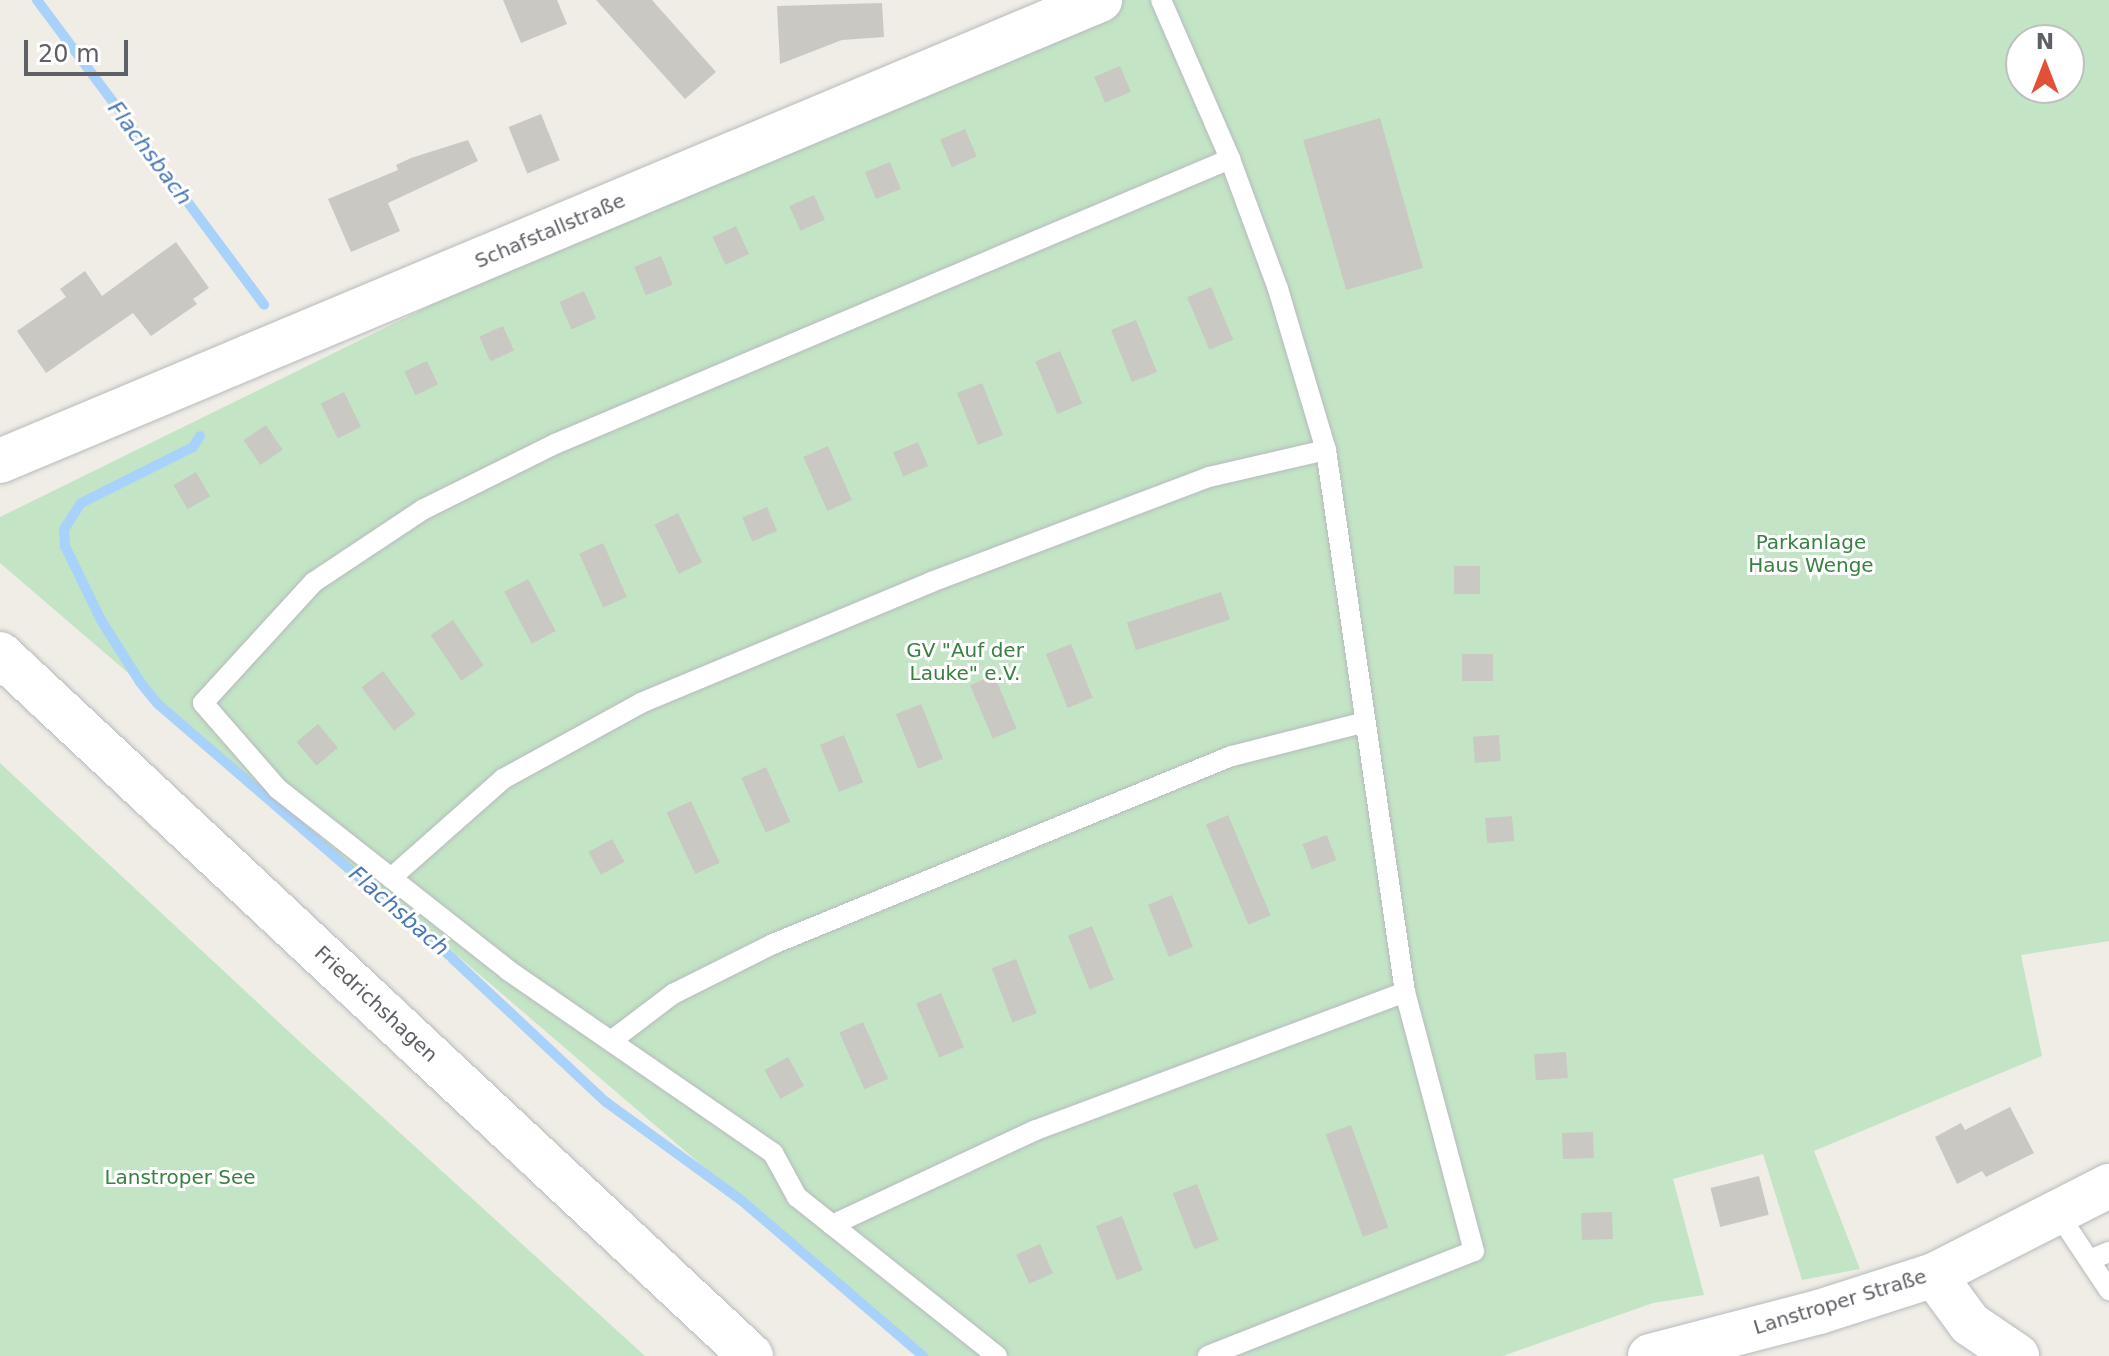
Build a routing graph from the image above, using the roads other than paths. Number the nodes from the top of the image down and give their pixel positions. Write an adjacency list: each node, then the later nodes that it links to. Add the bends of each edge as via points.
1 (1100, 0): 5 (main road, Schafstallstraße)
2 (1161, 0): 3 (lane)
3 (1230, 159): 4 (lane, via 1278,289); 8 (lane, via 555,444 424,509 314,582 203,703 278,789)
4 (1326, 450): 7 (lane); 8 (lane, via 1209,477 931,582 641,703 503,779)
5 (0, 461)
6 (0, 654): 17 (main road, Friedrichshagen)
7 (1365, 722): 9 (lane); 10 (lane, via 1232,756 773,944 673,994)
8 (391, 878): 10 (lane, via 508,970)
9 (1405, 992): 13 (lane, via 1036,1130); 19 (lane, via 1474,1251)
10 (611, 1041): 13 (lane, via 773,1153 797,1197)
11 (2109, 1186): 12 (main road, Lanstroper Straße)
12 (2057, 1212): 14 (lane); 15 (main road, Lanstroper Straße)
13 (832, 1225): 18 (lane)
14 (2099, 1256): 16 (lane)
15 (1934, 1275): 20 (main road, Lanstroper Straße, via 1819,1312); 21 (main road, via 1970,1324)
16 (2109, 1290)
17 (751, 1356)
18 (997, 1356)
19 (1208, 1356)
20 (1650, 1356)
21 (2017, 1356)

